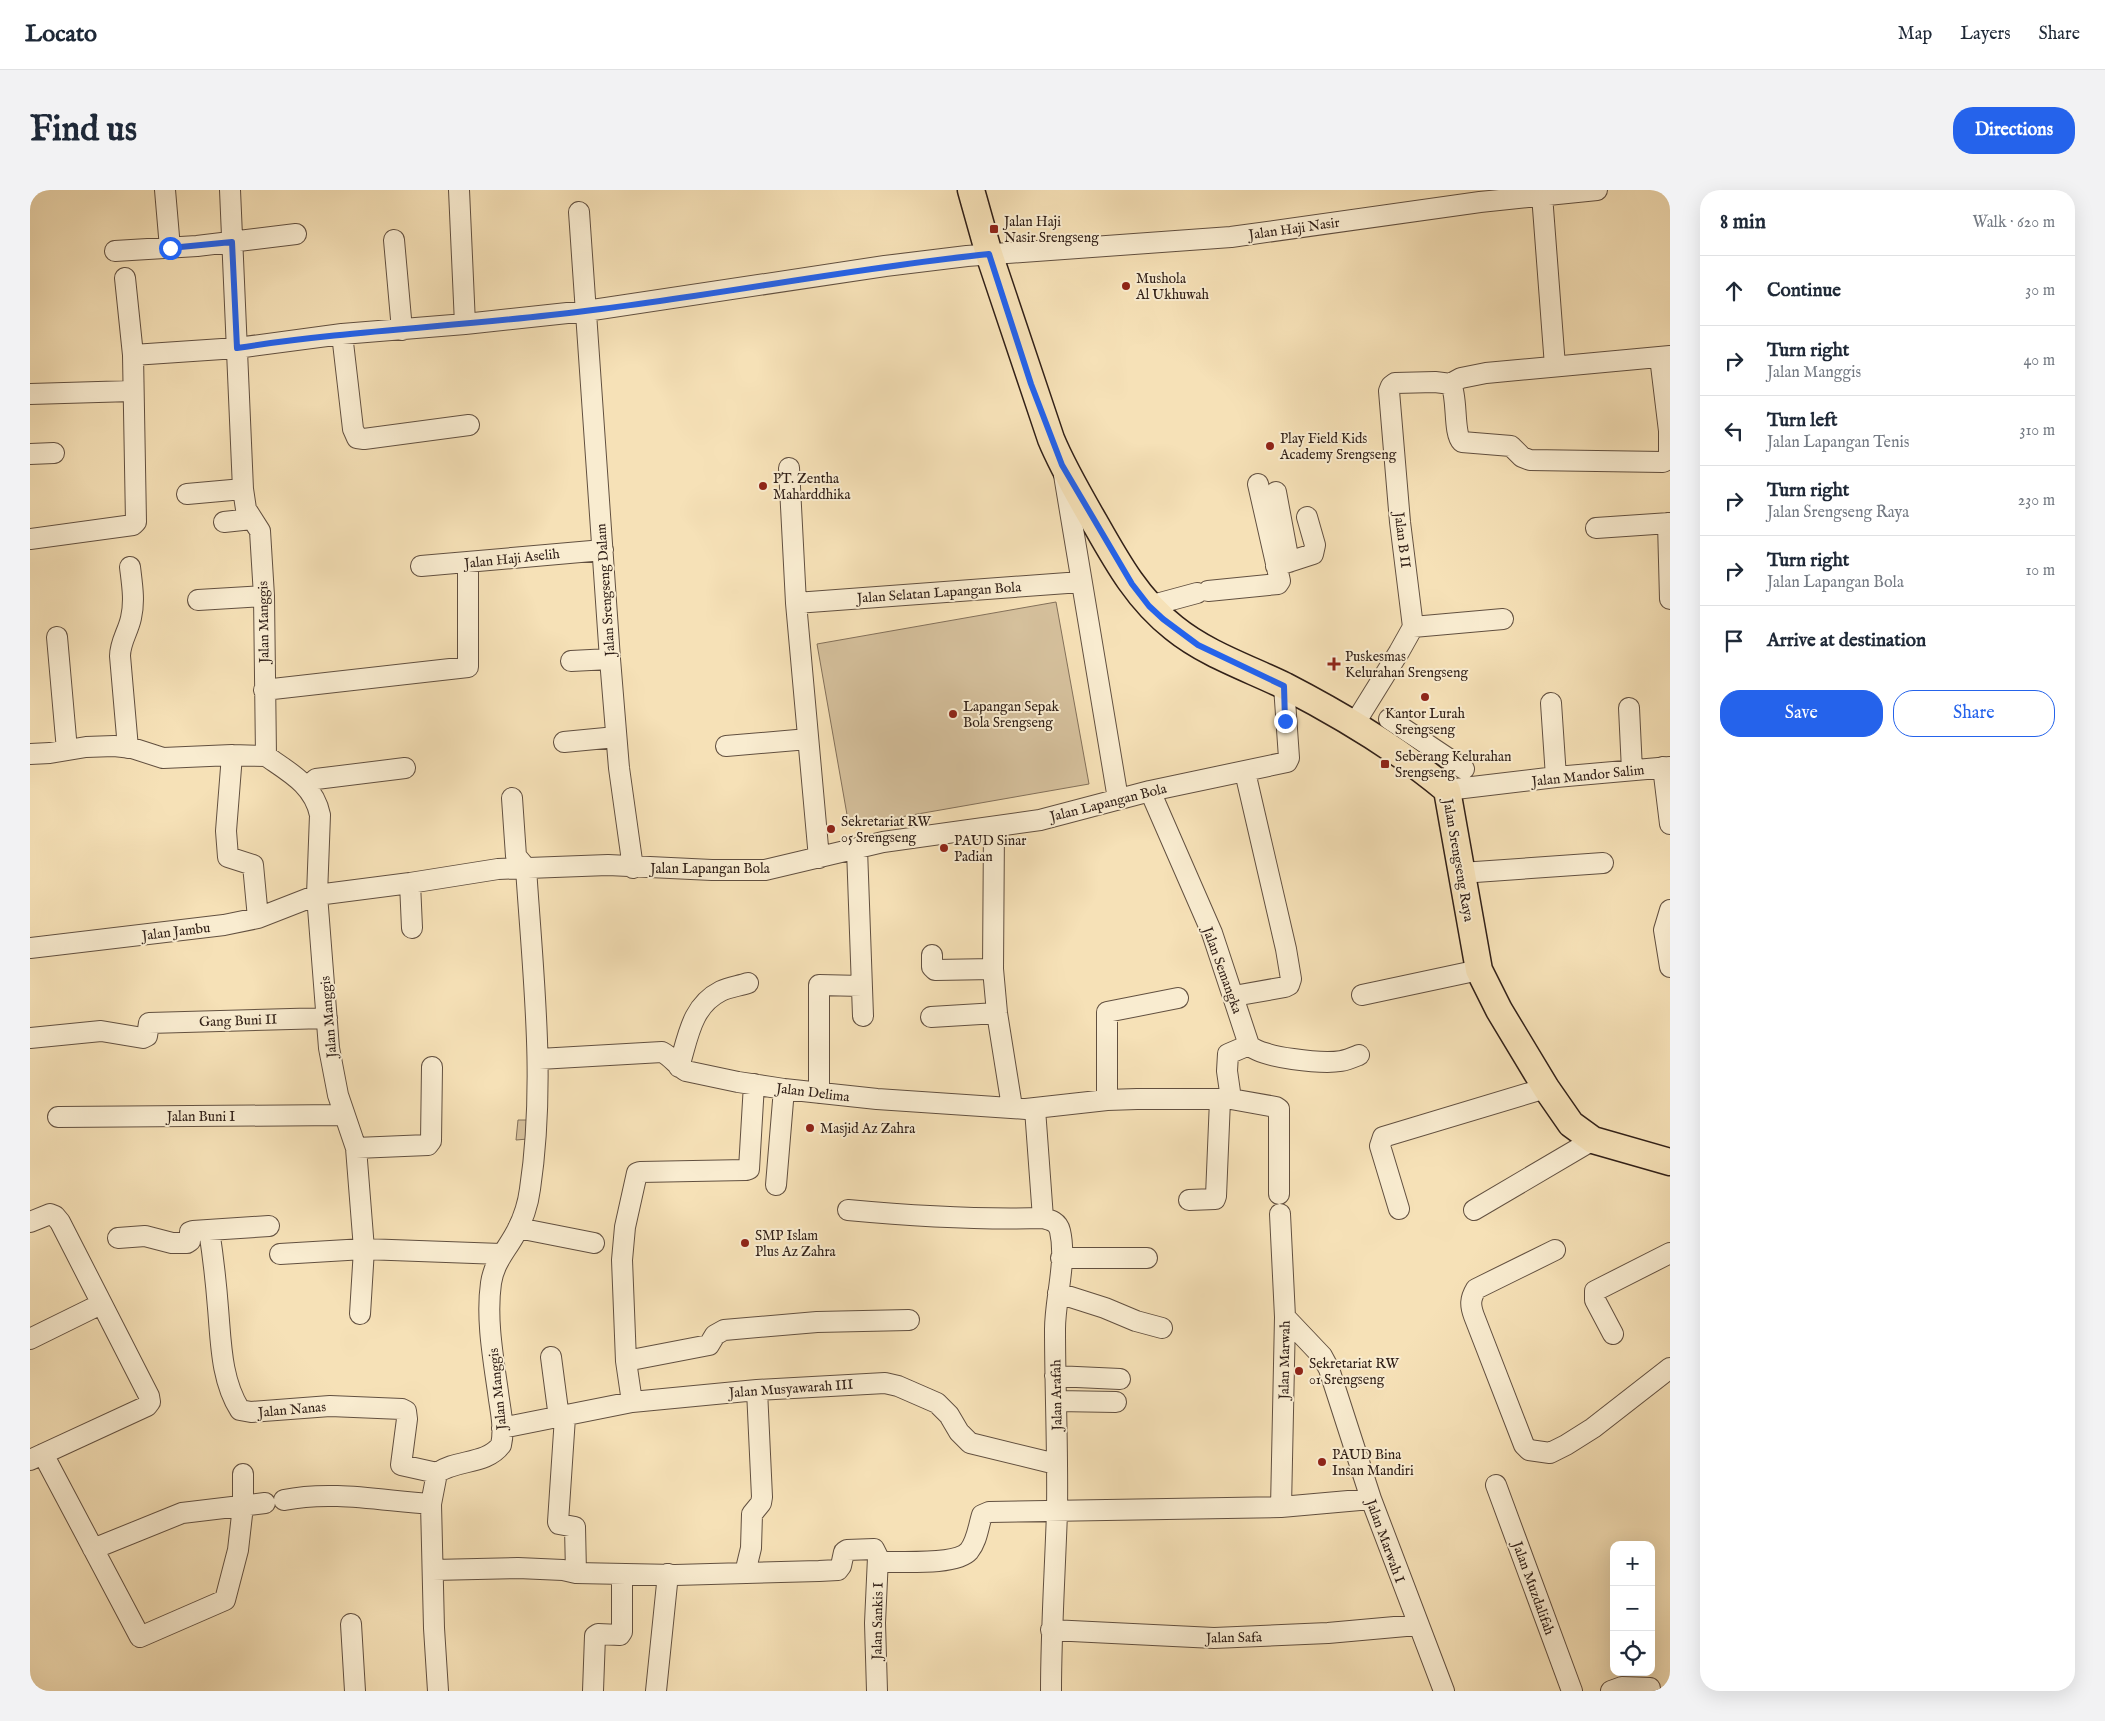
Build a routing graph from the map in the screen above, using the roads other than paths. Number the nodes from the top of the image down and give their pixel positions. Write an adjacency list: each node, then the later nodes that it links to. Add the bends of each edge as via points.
1 (165, 190): 11 (street)
2 (230, 190): 10 (street, Jalan Manggis)
3 (459, 190): 16 (street)
4 (971, 190): 13 (main road, Jalan Srengseng Raya)
5 (1597, 190): 6 (street, Jalan Haji Nasir)
6 (1539, 193): 13 (street, Jalan Haji Nasir, via 1231,236); 22 (street)
7 (579, 212): 15 (street, Jalan Srengseng Dalam)
8 (296, 234): 10 (street)
9 (394, 240): 17 (street)
10 (232, 242): 11 (street); 19 (street, Jalan Manggis)
11 (170, 248): 12 (street)
12 (115, 251)
13 (989, 254): 15 (street, Jalan Haji Nasir, via 884,266); 29 (main road, Jalan Srengseng Raya, via 1034,393)
14 (125, 278): 20 (street)
15 (586, 311): 16 (street, Jalan Haji Nasir); 41 (street, Jalan Srengseng Dalam)
16 (465, 324): 17 (street, Jalan Haji Nasir)
17 (402, 330): 18 (street, Jalan Haji Nasir)
18 (342, 334): 19 (street, Jalan Haji Nasir); 26 (street, via 353,429 357,438)
19 (237, 348): 20 (street, Jalan Haji Nasir); 32 (street, Jalan Manggis)
20 (133, 355): 24 (street)
21 (1665, 356): 22 (street); 23 (street, via 1669,431 1669,457 1666,462 1530,460 1511,446 1462,442 1458,436 1454,393)
22 (1555, 366): 23 (street, via 1486,373)
23 (1442, 383): 53 (street, Jalan B II, via 1395,383 1389,391)
24 (132, 391): 25 (street); 40 (street, via 136,522)
25 (30, 394)
26 (468, 425)
27 (54, 453): 28 (street)
28 (30, 454)
29 (1062, 465): 46 (street); 51 (main road, Jalan Srengseng Raya, via 1117,560)
30 (789, 468): 50 (street)
31 (1258, 484): 43 (street)
32 (243, 489): 34 (street); 36 (street, Jalan Manggis, via 246,510)
33 (1276, 492): 43 (street)
34 (187, 494)
35 (1307, 517): 43 (street, via 1314,554)
36 (252, 518): 37 (street); 47 (street, Jalan Manggis, via 260,531)
37 (224, 522)
38 (1669, 523): 39 (street); 48 (street)
39 (1596, 528)
40 (30, 539)
41 (603, 550): 42 (street, Jalan Haji Aselih); 55 (street, Jalan Srengseng Dalam)
42 (468, 563): 44 (street, Jalan Haji Aselih); 58 (street, via 468,667)
43 (1283, 564): 51 (street, via 1280,581 1275,585 1202,592)
44 (421, 566)
45 (130, 567): 67 (street, via 131,619 120,645)
46 (1081, 582): 50 (street, Jalan Selatan Lapangan Bola); 83 (street)
47 (264, 596): 49 (street); 58 (street, Jalan Manggis)
48 (1670, 599)
49 (198, 600)
50 (796, 603): 64 (street)
51 (1149, 606): 57 (main road, Jalan Srengseng Raya, via 1175,630 1198,645)
52 (1503, 619): 53 (street)
53 (1413, 627): 62 (street)
54 (57, 637): 68 (street)
55 (610, 659): 56 (street); 63 (street, Jalan Srengseng Dalam)
56 (571, 661)
57 (1284, 686): 62 (main road, Jalan Srengseng Raya); 77 (street, Jalan Lapangan Bola, via 1290,758 1282,764)
58 (264, 690): 72 (street, Jalan Manggis)
59 (1551, 703): 78 (street)
60 (1629, 708): 76 (street)
61 (1389, 719): 69 (street)
62 (1355, 723): 69 (main road, Jalan Srengseng Raya)
63 (616, 737): 65 (street); 90 (street, Jalan Srengseng Dalam)
64 (808, 739): 66 (street); 87 (street)
65 (564, 742)
66 (726, 746)
67 (128, 748): 68 (street); 71 (street, via 163,758)
68 (67, 750): 70 (street)
69 (1419, 753): 75 (street); 80 (main road, Jalan Srengseng Raya)
70 (30, 754)
71 (232, 755): 72 (street); 95 (street, via 226,831 228,857 252,865)
72 (266, 756): 79 (street, Jalan Manggis)
73 (1666, 767): 76 (street, Jalan Mandor Salim); 84 (street)
74 (405, 768): 79 (street, via 316,779)
75 (1464, 769)
76 (1632, 770): 78 (street, Jalan Mandor Salim)
77 (1245, 772): 81 (street, Jalan Lapangan Bola); 105 (street, via 1291,979 1285,987)
78 (1556, 777): 80 (street, Jalan Mandor Salim)
79 (307, 786): 93 (street, Jalan Manggis, via 317,802 320,815)
80 (1447, 790): 91 (main road, Jalan Srengseng Raya)
81 (1150, 791): 83 (street, Jalan Lapangan Bola); 105 (street, Jalan Semangka, via 1212,934)
82 (512, 798): 89 (street, via 516,856)
83 (1118, 799): 85 (street, Jalan Lapangan Bola, via 1040,820)
84 (1670, 824)
85 (994, 827): 86 (street, Jalan Lapangan Bola, via 883,842); 100 (street)
86 (857, 849): 87 (street, Jalan Lapangan Bola); 103 (street)
87 (819, 858): 90 (street, Jalan Lapangan Bola, via 765,870)
88 (1603, 863): 91 (street)
89 (526, 868): 90 (street, Jalan Lapangan Bola, via 600,865); 92 (street, Jalan Lapangan Bola, via 498,869); 114 (street, Jalan Manggis)
90 (633, 868)
91 (1461, 873): 101 (main road, Jalan Srengseng Raya)
92 (410, 883): 93 (street, Jalan Lapangan Bola); 96 (street)
93 (317, 894): 95 (street, Jalan Jambu); 110 (street, Jalan Manggis)
94 (1670, 910): 99 (street, via 1664,930)
95 (258, 918): 97 (street, Jalan Jambu, via 224,925)
96 (412, 928)
97 (30, 948)
98 (932, 954): 100 (street, via 935,970)
99 (1670, 967)
100 (993, 969): 107 (street)
101 (1479, 970): 104 (street); 118 (main road, Jalan Srengseng Raya)
102 (748, 983): 116 (street, via 722,991 708,1000 695,1015)
103 (862, 986): 108 (street); 120 (street, via 819,985)
104 (1362, 995)
105 (1234, 996): 112 (street, Jalan Semangka)
106 (1178, 998): 122 (street, via 1108,1012)
107 (996, 1013): 109 (street); 123 (street)
108 (863, 1016)
109 (931, 1017)
110 (327, 1018): 111 (street, Gang Buni II, via 149,1023 147,1036 143,1038 101,1031); 125 (street, Jalan Manggis, via 334,1081)
111 (30, 1038)
112 (1249, 1045): 113 (street, via 1258,1052 1309,1061 1341,1061); 121 (street, via 1228,1054)
113 (1360, 1054)
114 (539, 1059): 116 (street, Jalan Delima, via 662,1052); 138 (street, Jalan Manggis, via 539,1112 533,1167 529,1199)
115 (432, 1067): 128 (street, via 431,1141 428,1146)
116 (679, 1067): 117 (street, Jalan Delima)
117 (754, 1084): 119 (street, Jalan Delima); 158 (street, via 749,1169 637,1174 623,1245)
118 (1546, 1088): 127 (main road, Jalan Srengseng Raya, via 1571,1124); 132 (street, via 1383,1137 1380,1146)
119 (784, 1089): 120 (street, Jalan Delima); 130 (street)
120 (819, 1093): 123 (street, Jalan Delima)
121 (1225, 1100): 122 (street, Jalan Delima); 131 (street, via 1215,1199); 152 (street, Jalan Marwah, via 1278,1109)
122 (1100, 1101): 124 (street, Jalan Delima)
123 (1012, 1107): 124 (street, Jalan Delima)
124 (1035, 1109): 135 (street)
125 (344, 1115): 126 (street, Jalan Buni I); 128 (street, Jalan Manggis)
126 (58, 1117)
127 (1593, 1140): 129 (main road, Jalan Srengseng Raya); 134 (street)
128 (356, 1148): 142 (street, Jalan Manggis)
129 (1670, 1162)
130 (776, 1185)
131 (1189, 1200)
132 (1399, 1209)
133 (848, 1210): 135 (street, via 997,1220)
134 (1474, 1210)
135 (1043, 1218): 147 (street, Jalan Arafah, via 1058,1226)
136 (30, 1222): 150 (street, via 43,1215 55,1216)
137 (268, 1226): 139 (street)
138 (518, 1228): 141 (street); 145 (street, Jalan Manggis)
139 (209, 1230): 140 (street, via 190,1232 188,1243 172,1243 145,1236); 170 (street, Jalan Nanas, via 223,1364 240,1410 330,1406 406,1411 401,1465)
140 (118, 1238)
141 (594, 1243)
142 (364, 1249): 144 (street); 145 (street); 151 (street, Jalan Manggis)
143 (1556, 1250): 159 (street, via 1476,1290 1471,1297 1470,1305 1524,1445 1529,1450 1550,1453 1566,1445)
144 (280, 1254)
145 (501, 1254): 167 (street, Jalan Manggis, via 490,1294)
146 (1670, 1254): 155 (street, via 1596,1291 1595,1300)
147 (1061, 1258): 148 (street); 149 (street, Jalan Arafah)
148 (1147, 1258)
149 (1058, 1294): 154 (street); 160 (street, Jalan Arafah)
150 (101, 1304): 156 (street); 168 (street, via 150,1402)
151 (360, 1314)
152 (1285, 1316): 173 (street, Jalan Marwah I, via 1322,1356 1329,1369); 178 (street, Jalan Marwah)
153 (908, 1320): 158 (street, via 817,1322 724,1330 714,1335 709,1345)
154 (1162, 1328)
155 (1613, 1334)
156 (30, 1339)
157 (551, 1357): 166 (street)
158 (626, 1361): 164 (street)
159 (1670, 1368)
160 (1055, 1376): 161 (street); 163 (street, Jalan Arafah)
161 (1120, 1379)
162 (757, 1390): 164 (street, Jalan Musyawarah III); 169 (street, Jalan Musyawarah III, via 869,1383 898,1386 937,1402 970,1443); 183 (street, via 762,1497 752,1514 751,1549)
163 (1057, 1401): 165 (street); 169 (street, Jalan Arafah)
164 (632, 1402): 166 (street, Jalan Musyawarah III)
165 (1116, 1402)
166 (562, 1417): 167 (street, Jalan Musyawarah III); 184 (street, via 558,1522 575,1527)
167 (502, 1428): 170 (street, Jalan Manggis, via 501,1445 496,1451)
168 (36, 1457): 180 (street)
169 (1056, 1464): 179 (street, Jalan Arafah)
170 (437, 1473): 176 (street)
171 (243, 1474): 177 (street)
172 (1496, 1485): 198 (street, Jalan Muzdalifah)
173 (1371, 1499): 178 (street); 188 (street, Jalan Marwah I)
174 (284, 1500): 176 (street, via 320,1496)
175 (265, 1502): 177 (street)
176 (432, 1504): 182 (street)
177 (243, 1506): 180 (street, via 182,1513); 180 (street, via 238,1550 225,1600 140,1637)
178 (1281, 1507): 179 (street)
179 (1057, 1512): 181 (street, via 984,1513 976,1540 963,1556 942,1560); 189 (street, Jalan Arafah)
180 (93, 1549)
181 (878, 1557): 183 (street, via 870,1548 847,1550 838,1570); 195 (street, Jalan Sankis I, via 875,1623)
182 (433, 1570): 184 (street, via 518,1568); 192 (street)
183 (745, 1572): 186 (street)
184 (576, 1573): 185 (street)
185 (622, 1574): 186 (street); 193 (street, via 622,1632 620,1635 595,1636)
186 (668, 1574): 194 (street)
187 (351, 1624): 191 (street)
188 (1417, 1624): 189 (street, Jalan Safa, via 1328,1634 1214,1638); 197 (street, Jalan Marwah I)
189 (1051, 1630): 196 (street, Jalan Arafah)
190 (1650, 1688): 199 (street, via 1622,1687)
191 (355, 1691)
192 (438, 1691)
193 (593, 1691)
194 (656, 1691)
195 (877, 1691)
196 (1051, 1691)
197 (1444, 1691)
198 (1572, 1691)
199 (1611, 1691)

